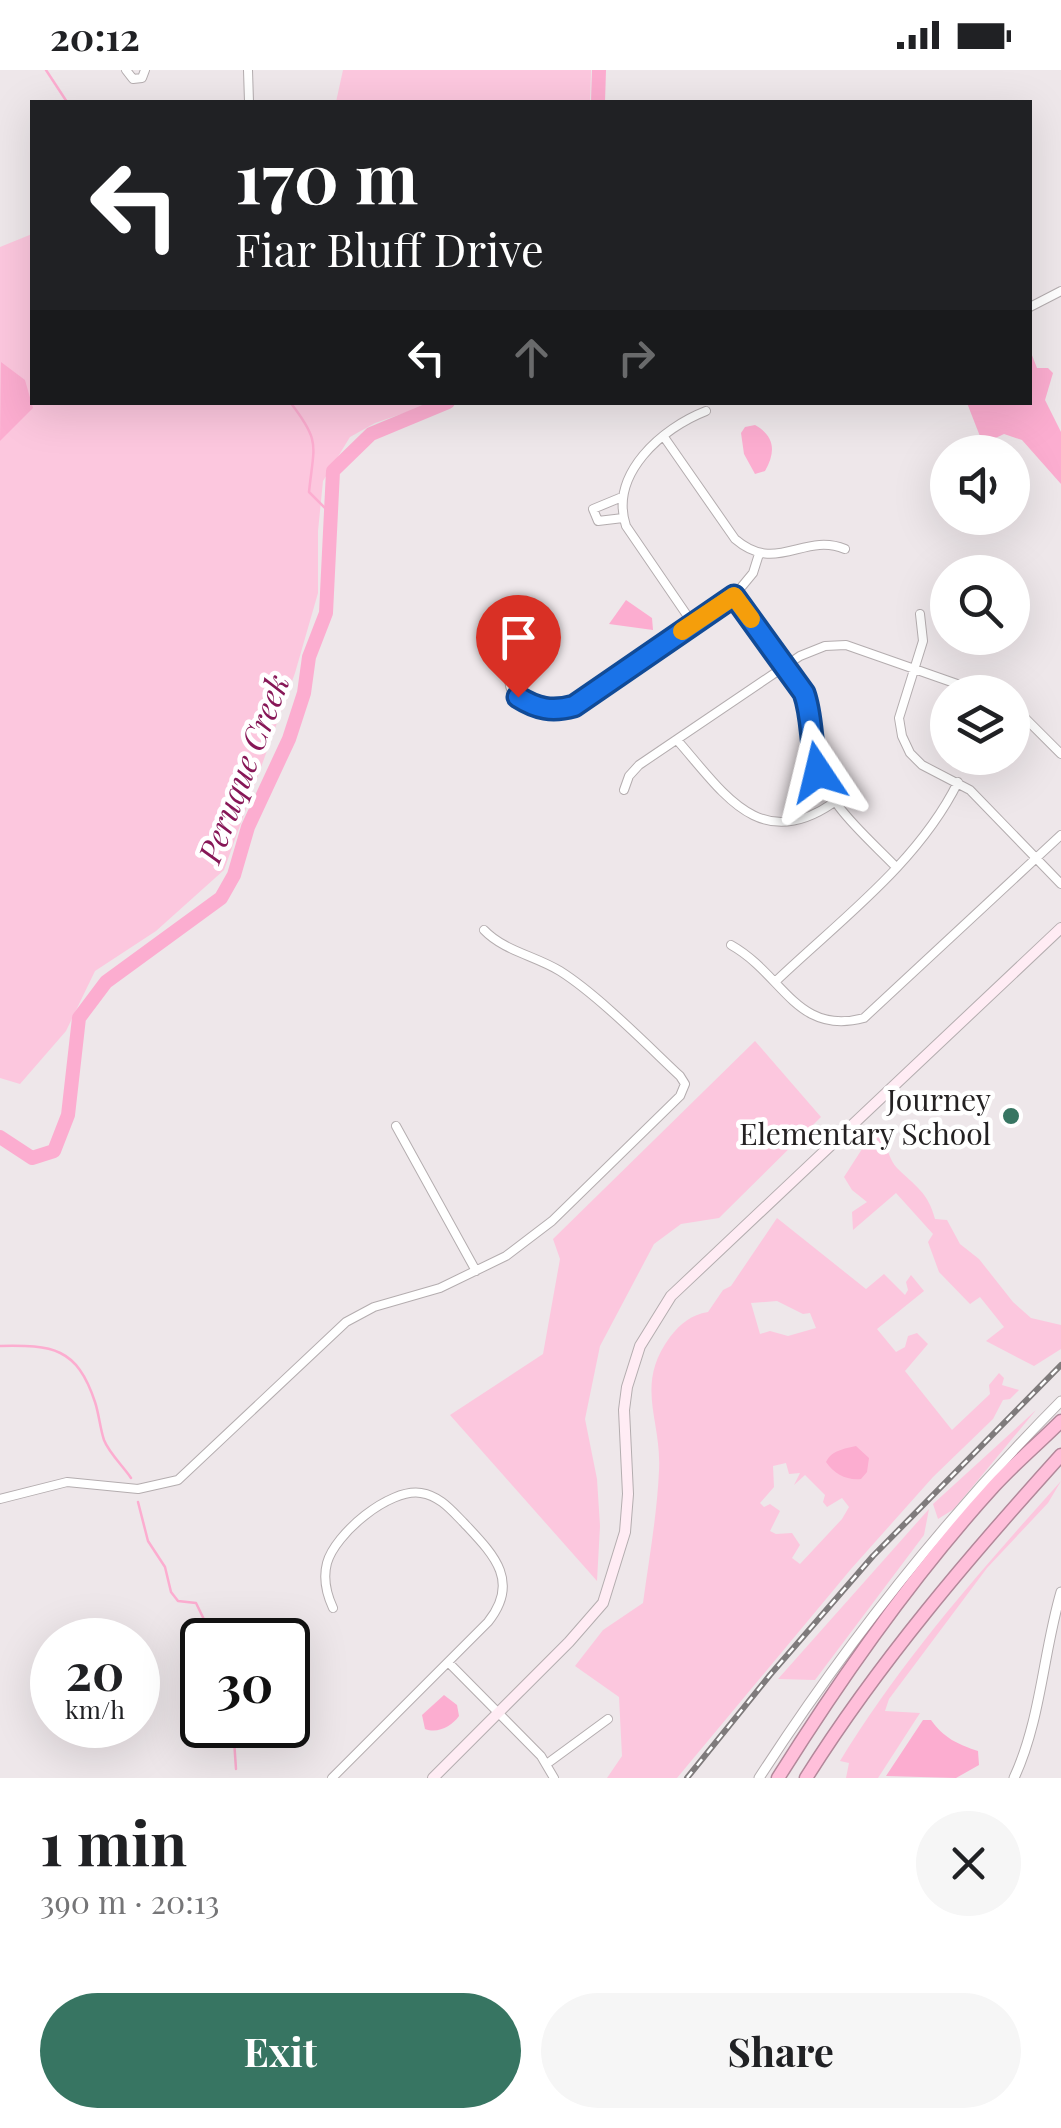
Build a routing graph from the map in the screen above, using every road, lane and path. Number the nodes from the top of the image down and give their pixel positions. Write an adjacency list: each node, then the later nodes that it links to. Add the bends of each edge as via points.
1 (126, 70): 2 (street, via 133,79)
2 (144, 70)
3 (248, 70): 4 (street)
4 (249, 100)
5 (1061, 291): 6 (street)
6 (1032, 306)
7 (706, 410): 8 (street)
8 (664, 437): 9 (street, via 633,468); 12 (street, via 735,539)
9 (622, 496): 10 (street); 10 (street, via 593,509 598,520)
10 (623, 518): 15 (street)
11 (845, 549): 12 (street, via 818,543)
12 (759, 554): 13 (street)
13 (734, 596): 15 (street); 17 (street)
14 (920, 614): 18 (street, via 923,640)
15 (692, 624): 16 (street, via 574,706 557,711 518,697 510,688)
16 (509, 663)
17 (784, 666): 18 (street, via 824,646 846,645); 21 (street); 25 (street, via 804,693 812,749)
18 (914, 669): 19 (street); 23 (street, via 898,718 902,736 922,765)
19 (931, 675)
20 (1030, 723): 22 (street)
21 (677, 740): 24 (street, via 639,765); 25 (street, via 732,802 761,820 797,822)
22 (1061, 754)
23 (958, 782): 27 (street); 28 (street, via 931,830)
24 (624, 790)
25 (833, 803): 28 (street)
26 (1061, 835): 27 (street)
27 (1036, 858): 29 (street); 33 (street, via 864,1018 846,1023 810,1016)
28 (896, 867): 33 (street)
29 (1061, 884)
30 (1061, 928): 43 (main road, via 671,1296 645,1336 626,1387 628,1494 617,1567 602,1602 570,1642)
31 (484, 930): 35 (street, via 561,971 684,1084 680,1096 552,1221)
32 (731, 945): 33 (street)
33 (776, 981)
34 (396, 1126): 35 (street)
35 (476, 1271): 39 (street, via 346,1322 178,1480 138,1489 67,1482)
36 (1061, 1401): 49 (street, via 874,1614)
37 (1061, 1421): 50 (highway, via 994,1486 904,1596)
38 (1061, 1455): 51 (highway, via 848,1710)
39 (0, 1499)
40 (1061, 1593): 52 (street, via 1029,1747)
41 (333, 1608): 42 (street, via 326,1570 337,1545 392,1496 417,1492 435,1498 489,1549 502,1580 494,1614)
42 (448, 1662): 43 (street); 46 (street)
43 (497, 1712): 45 (street); 47 (main road)
44 (608, 1720): 45 (street)
45 (548, 1763): 48 (street)
46 (332, 1778)
47 (433, 1778)
48 (554, 1778)
49 (760, 1778)
50 (778, 1778)
51 (806, 1778)
52 (1014, 1778)

